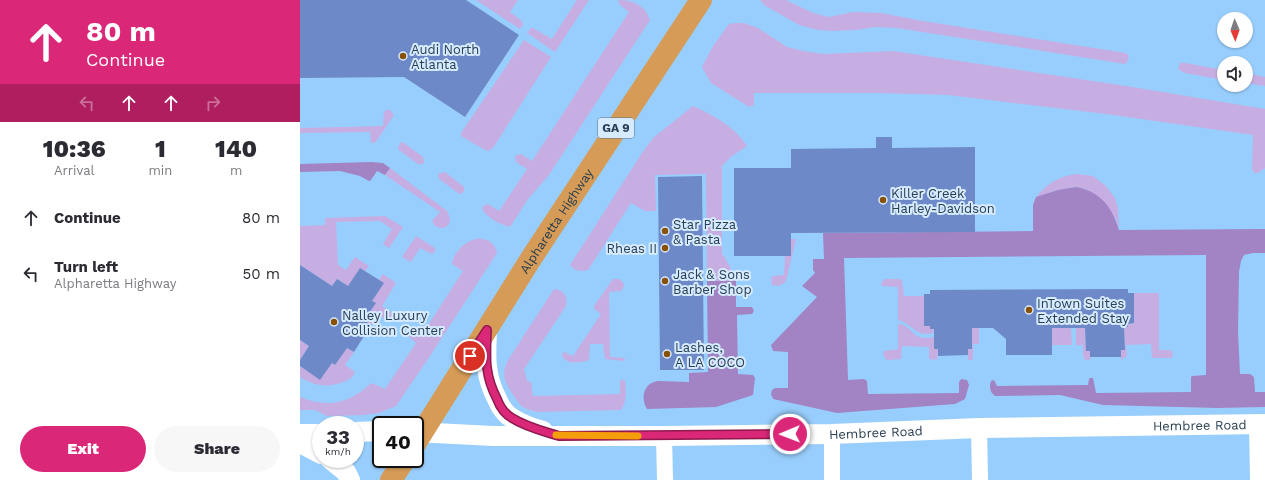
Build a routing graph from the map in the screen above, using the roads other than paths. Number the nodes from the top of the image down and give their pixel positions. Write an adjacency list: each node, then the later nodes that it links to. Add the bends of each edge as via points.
1 (701, 0): 2 (highway, Alpharetta Highway / GA 9)
2 (487, 330): 4 (highway, Alpharetta Highway / GA 9); 10 (street, via 487,375 501,408 511,418)
3 (1261, 424): 5 (street, Hembree Road); 21 (street)
4 (424, 427)
5 (979, 428): 8 (street, Hembree Road); 20 (street)
6 (300, 434): 7 (street)
7 (312, 434)
8 (832, 434): 11 (street, Hembree Road); 19 (street)
9 (424, 436): 10 (street, Hembree Road)
10 (559, 436): 11 (street, Hembree Road)
11 (664, 436): 18 (street)
12 (300, 443): 13 (street)
13 (312, 449)
14 (341, 468): 16 (street)
15 (399, 468): 17 (highway)
16 (350, 480)
17 (391, 480)
18 (665, 480)
19 (832, 480)
20 (980, 480)
21 (1258, 480)

